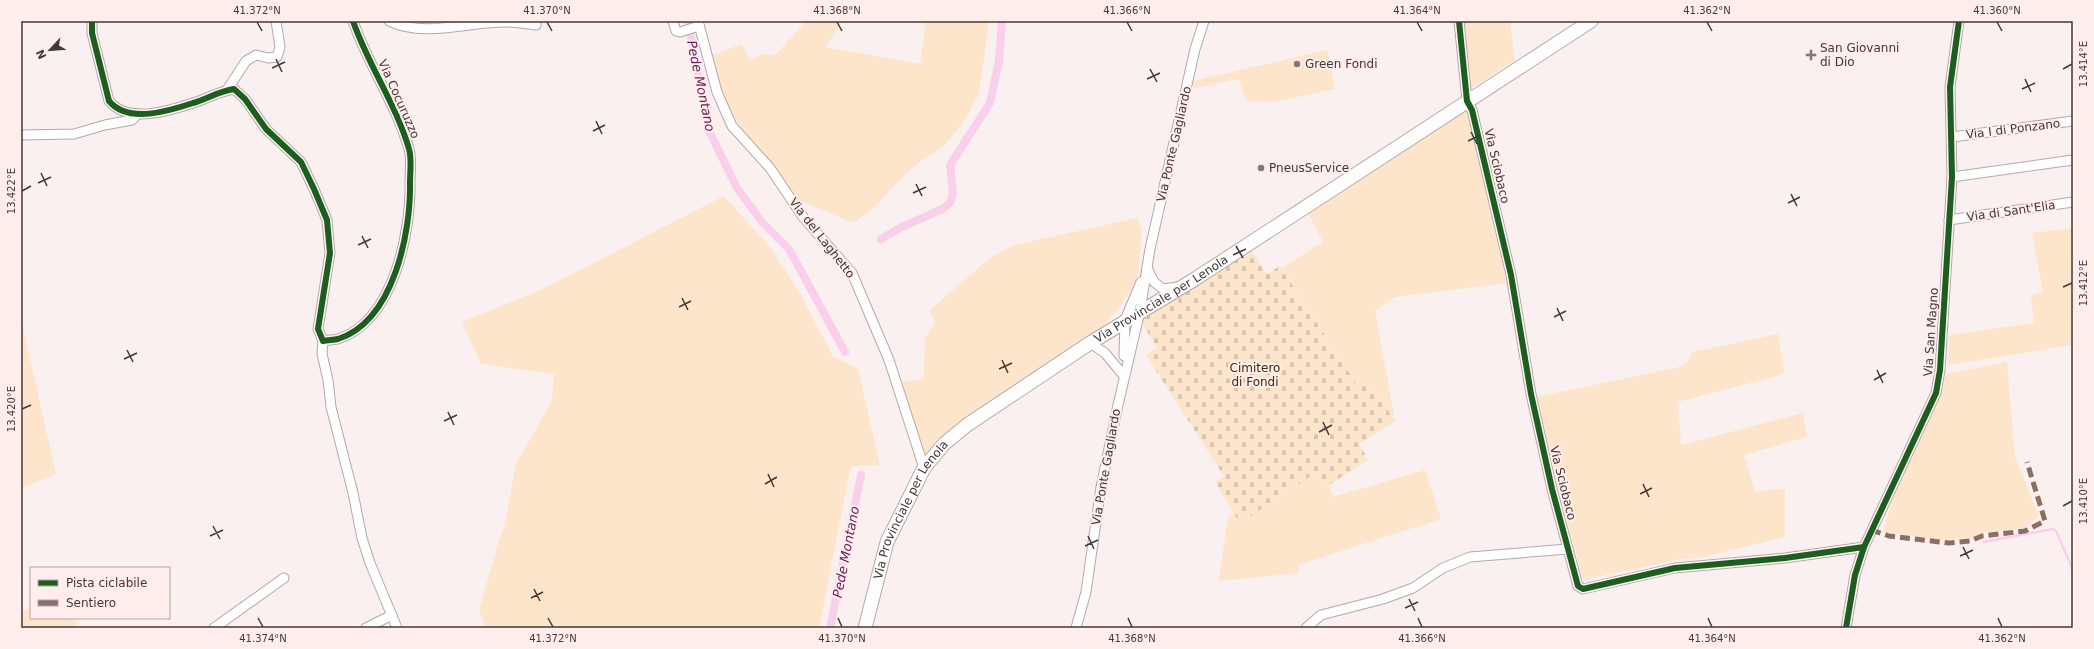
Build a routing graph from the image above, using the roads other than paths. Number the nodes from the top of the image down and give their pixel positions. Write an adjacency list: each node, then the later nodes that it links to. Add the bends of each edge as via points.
1 (92, 21): 14 (street, via 92,33 109,101 115,108)
2 (276, 21): 12 (street, via 280,47 277,57 256,55 246,61)
3 (353, 21): 26 (street, Via Cocuruzzo, via 360,41 398,117 410,150 407,233 396,269 372,316 338,339)
4 (389, 21): 10 (street, via 402,27 422,28 505,22)
5 (673, 21): 11 (street, via 676,31 680,32)
6 (1204, 21): 22 (street, Via Ponte Gagliardo)
7 (1459, 21): 13 (street, Via Sciobaco)
8 (1591, 21): 13 (main road, Via Provinciale per Lenola)
9 (1959, 21): 17 (street, Via San Magno, via 1950,87)
10 (536, 25)
11 (698, 25): 29 (street, Via del Laghetto, via 717,92 732,126 770,168 803,217 852,273 889,360)
12 (227, 90): 14 (street, via 194,103 159,112); 26 (street, via 234,89 245,99 266,129 301,162 327,220 330,253 318,329)
13 (1467, 101): 23 (main road, Via Provinciale per Lenola); 31 (street, Via Sciobaco, via 1472,110 1511,275 1531,394)
14 (138, 114): 16 (street, via 132,120 74,134)
15 (2073, 121): 17 (street, Via I di Ponzano)
16 (21, 135)
17 (1952, 137): 19 (street, Via San Magno)
18 (2073, 160): 19 (street)
19 (1952, 177): 21 (street, Via San Magno)
20 (2073, 202): 21 (street, Via di Sant'Elia)
21 (1949, 220): 30 (street, Via San Magno, via 1940,370 1936,393)
22 (1147, 268): 23 (street, via 1154,282 1163,289); 24 (street, Via Ponte Gagliardo); 25 (street, Via Ponte Gagliardo)
23 (1180, 287): 24 (main road, Via Provinciale per Lenola)
24 (1140, 311): 25 (main road, Via Provinciale per Lenola); 28 (street, Via Ponte Gagliardo)
25 (1125, 320): 27 (main road, Via Provinciale per Lenola); 28 (street, Via Ponte Gagliardo)
26 (323, 341): 33 (street, via 322,354 331,406 362,538)
27 (1090, 343): 28 (street, via 1106,354); 29 (main road, Via Provinciale per Lenola, via 967,425 944,444)
28 (1124, 376): 38 (street, Via Ponte Gagliardo, via 1101,487 1086,592)
29 (924, 468): 37 (main road, Via Provinciale per Lenola, via 887,542)
30 (1864, 547): 31 (street, Via Sciobaco, via 1785,558 1675,568 1583,589 1578,586); 40 (street, Via San Magno, via 1855,575)
31 (1568, 549): 39 (street, via 1470,557 1443,568 1413,588 1321,615)
32 (284, 578): 34 (street)
33 (392, 615): 35 (street); 36 (street)
34 (214, 628)
35 (366, 628)
36 (397, 628)
37 (865, 628)
38 (1076, 628)
39 (1306, 628)
40 (1846, 628)

